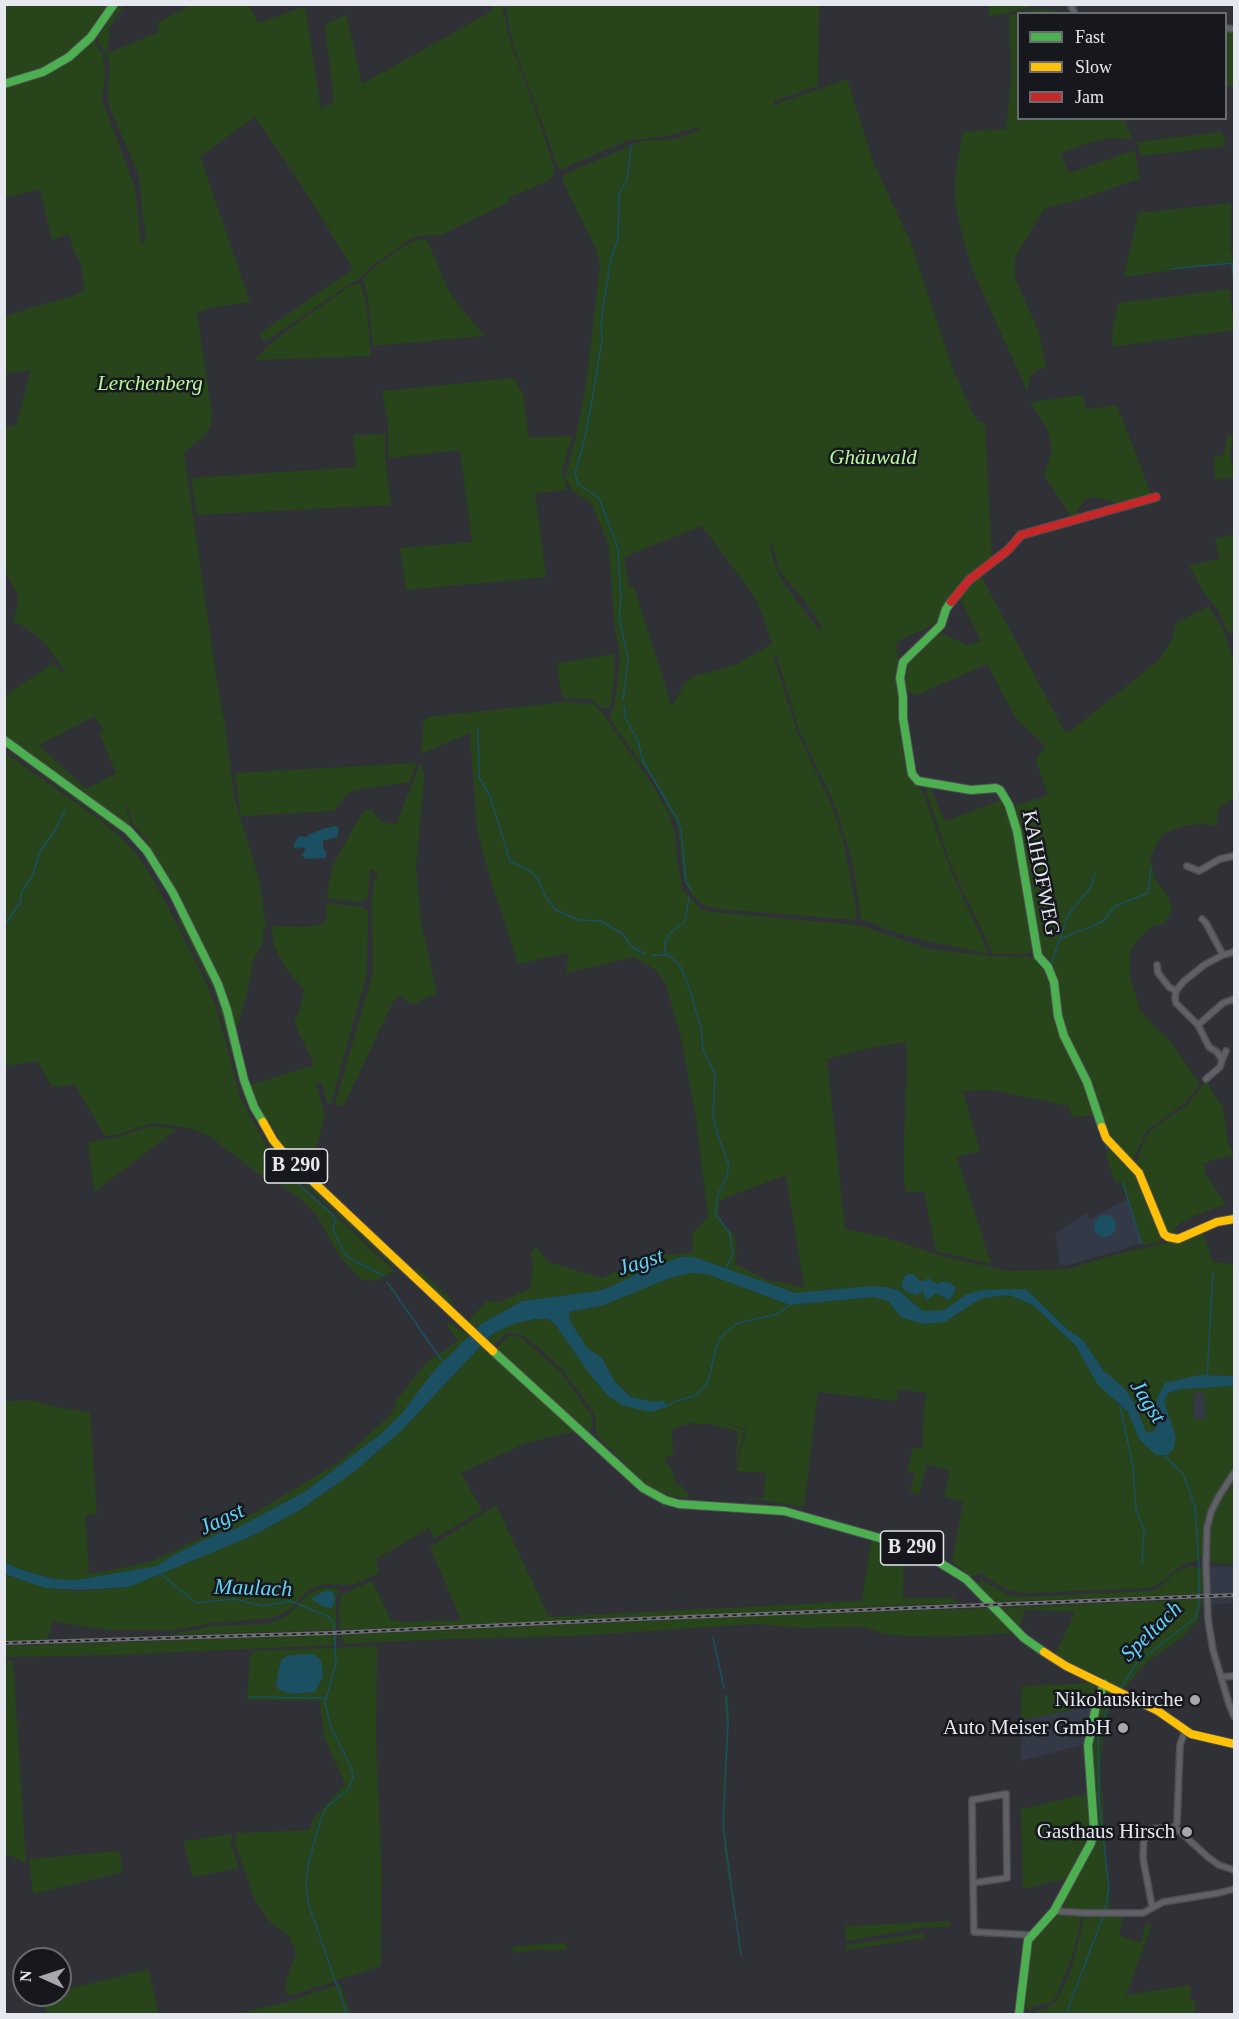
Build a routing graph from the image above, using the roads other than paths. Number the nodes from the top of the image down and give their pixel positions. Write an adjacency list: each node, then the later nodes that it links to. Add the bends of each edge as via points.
1 (114, 4): 2 (main road, via 91,37 69,57 43,72)
2 (4, 84)
3 (1156, 497): 19 (main road, KAIHOFWEG, via 1021,535 969,580 946,609 941,625 903,662 903,718 912,774 918,781 971,790 996,788 1009,805 1038,956 1054,982 1064,1036 1087,1082 1106,1138 1139,1173 1164,1234 1178,1239)
4 (4, 740): 23 (main road, B 290, via 114,818 147,851 173,893 218,984 250,1098 273,1140 465,1326 643,1488 679,1504 784,1511 924,1553 966,1580 1042,1652)
5 (1234, 856): 6 (street, via 1199,871)
6 (1187, 866)
7 (1202, 919): 9 (street)
8 (1234, 952): 9 (street)
9 (1223, 955): 11 (street, via 1204,964)
10 (1157, 964): 11 (street, via 1158,973)
11 (1176, 992): 13 (street, via 1176,1003)
12 (1234, 999): 13 (street, via 1223,1003)
13 (1198, 1025): 16 (street, via 1209,1047)
14 (1234, 1049): 15 (street)
15 (1226, 1051): 16 (street); 17 (street)
16 (1217, 1052): 17 (street)
17 (1222, 1060): 18 (street)
18 (1206, 1079)
19 (1234, 1219)
20 (1234, 1473): 22 (street, via 1211,1512 1207,1528 1208,1619)
21 (1234, 1676): 22 (street)
22 (1221, 1677): 24 (street)
23 (1104, 1684): 25 (main road, B 290, via 1158,1711); 32 (main road, via 1088,1745 1094,1828 1091,1843)
24 (1234, 1716)
25 (1185, 1731): 26 (main road, B 290); 27 (street, via 1180,1745)
26 (1234, 1744)
27 (1175, 1827): 28 (street, via 1209,1858); 31 (street, via 1145,1831 1143,1858)
28 (1234, 1869)
29 (973, 1883): 29 (street, via 972,1800 1006,1794 1007,1878); 33 (street, via 974,1932)
30 (1234, 1889): 31 (street)
31 (1152, 1906): 32 (street, via 1143,1913)
32 (1054, 1911): 33 (main road)
33 (1031, 1935): 34 (main road)
34 (1019, 2014)

